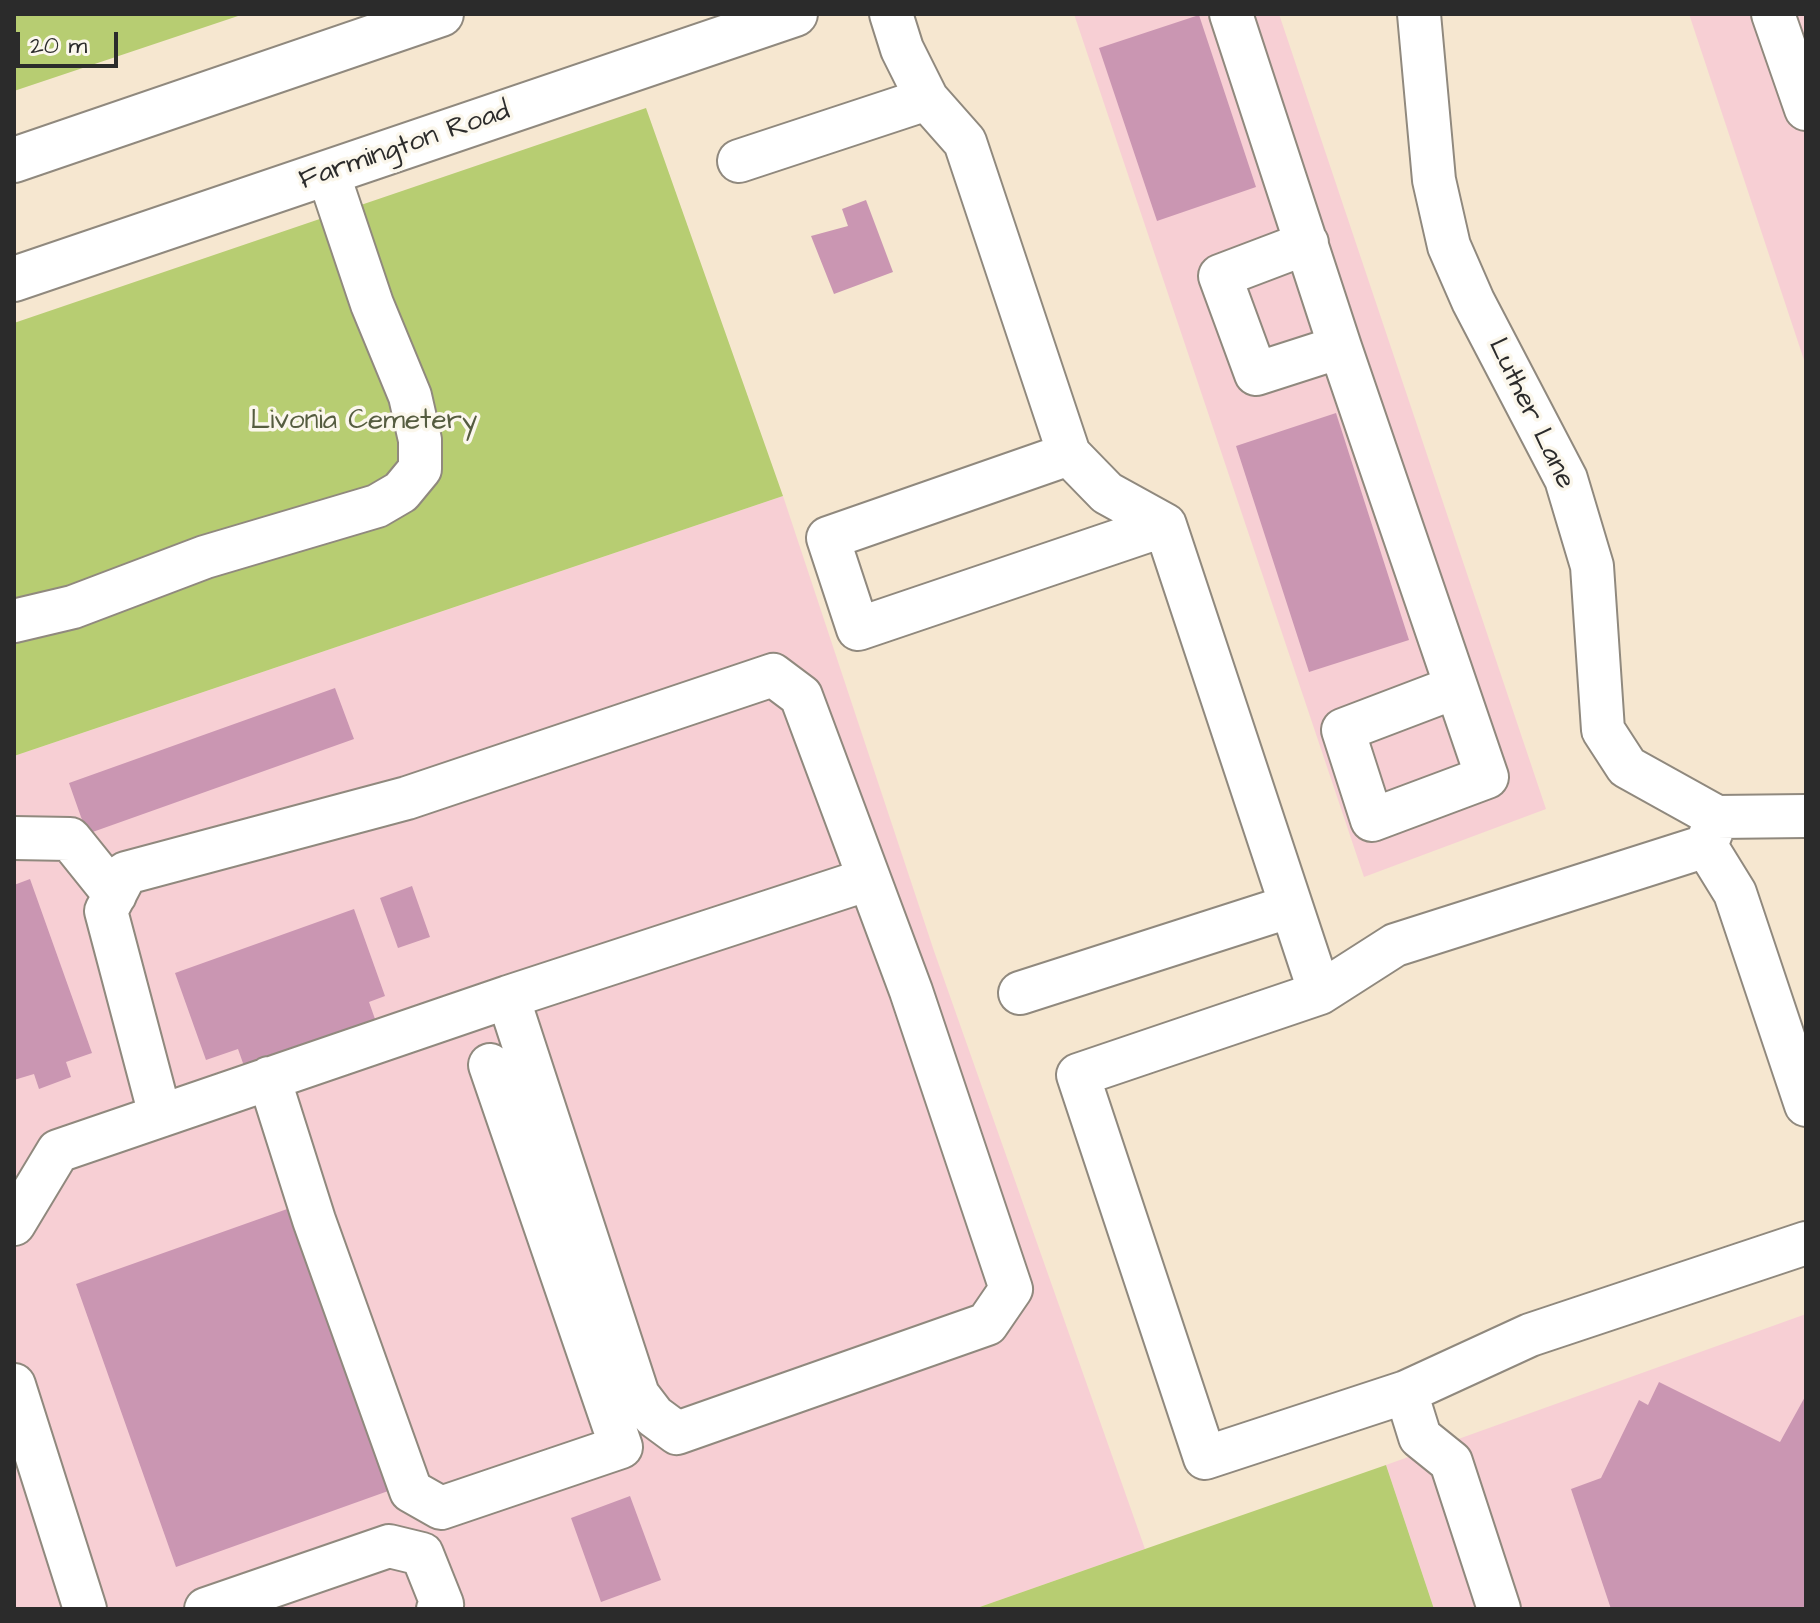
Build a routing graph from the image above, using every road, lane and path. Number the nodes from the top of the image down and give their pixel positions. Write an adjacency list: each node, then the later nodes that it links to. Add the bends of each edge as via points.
1 (441, 14): 9 (main road)
2 (891, 14): 7 (street)
3 (1231, 14): 12 (street)
4 (1419, 14): 20 (street, Luther Lane, via 1434,180 1449,246 1566,479 1592,566 1603,730 1627,767)
5 (1773, 14): 8 (street)
6 (776, 17): 11 (main road, Farmington Road)
7 (927, 99): 10 (street); 15 (street, via 965,142)
8 (1806, 109)
9 (14, 160)
10 (739, 161)
11 (328, 173): 13 (main road, Farmington Road); 17 (street, via 410,396 420,469 401,492 377,506 205,557 73,607)
12 (1307, 243): 14 (street); 14 (street, via 1220,276 1256,374)
13 (14, 279)
14 (1340, 347): 18 (street)
15 (1069, 454): 16 (street, via 1107,493); 16 (street, via 828,538 858,629)
16 (1165, 525): 24 (street)
17 (14, 621)
18 (1456, 687)
19 (1806, 816): 20 (street, Luther Lane)
20 (1712, 831): 26 (street, via 1395,945); 30 (street)
21 (14, 838): 23 (street, via 70,839)
22 (869, 879): 23 (street, via 801,696 773,675 407,798 126,873); 27 (street); 27 (street, via 1011,1289 987,1324 677,1433 638,1395)
23 (115, 895): 31 (street, via 106,911)
24 (1291, 906): 25 (street); 26 (street)
25 (1020, 993)
26 (1320, 993): 35 (street, via 1078,1075 1205,1458)
27 (508, 997): 29 (street)
28 (490, 1065): 36 (street, via 621,1447)
29 (269, 1078): 31 (street); 36 (street, via 411,1491)
30 (1806, 1105)
31 (160, 1115): 32 (street, via 58,1151)
32 (18, 1207)
33 (1806, 1243): 35 (street, via 1530,1335)
34 (14, 1385): 38 (street)
35 (1406, 1392): 41 (street, via 1420,1437 1451,1462)
36 (441, 1508): 37 (street)
37 (422, 1554): 39 (street, via 389,1546); 40 (street, via 442,1604)
38 (85, 1609)
39 (206, 1609)
40 (438, 1609)
41 (1499, 1609)

